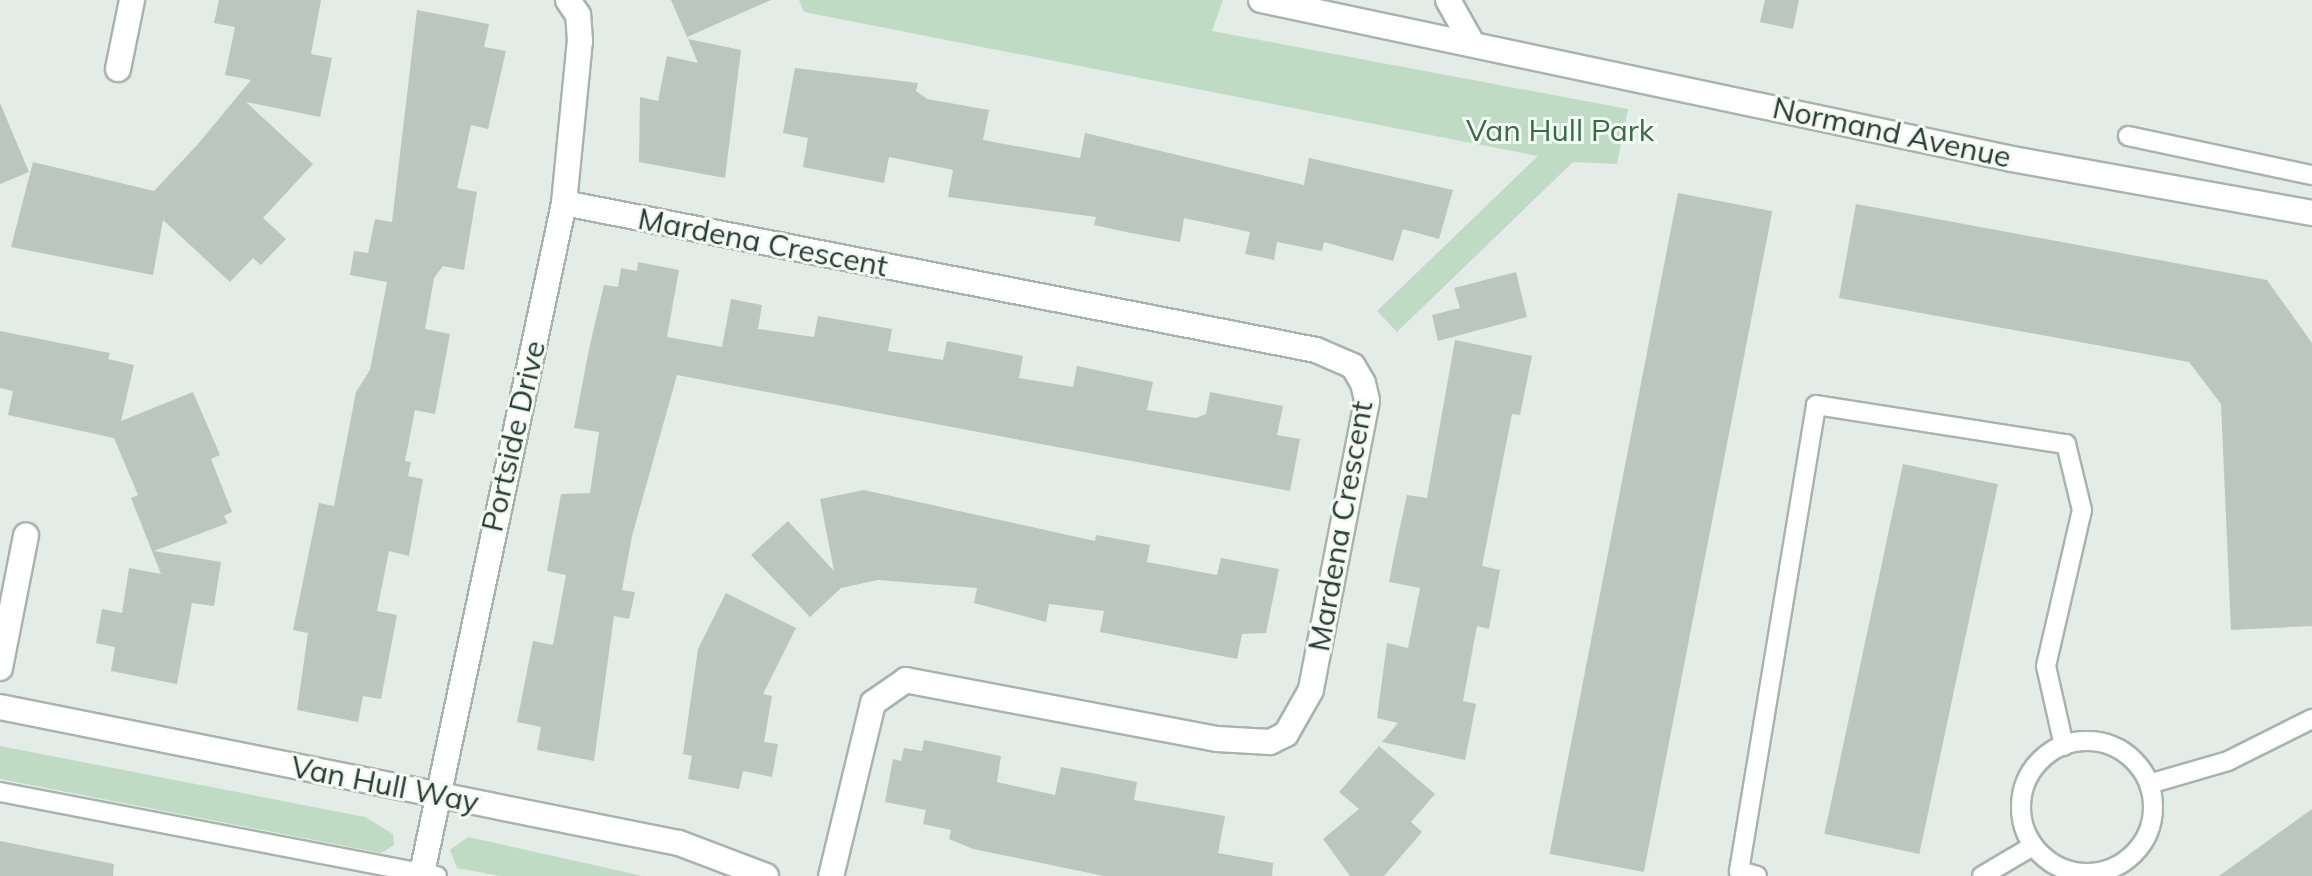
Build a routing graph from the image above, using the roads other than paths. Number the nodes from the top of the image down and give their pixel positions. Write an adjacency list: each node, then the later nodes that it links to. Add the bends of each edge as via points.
1 (132, 0): 6 (street)
2 (568, 0): 9 (street, Portside Drive, via 580,41)
3 (1261, 0): 5 (street, Normand Avenue)
4 (1448, 0): 5 (street)
5 (1472, 43): 10 (street, Normand Avenue, via 2012,159)
6 (118, 69)
7 (2128, 136): 8 (lane)
8 (2312, 175)
9 (564, 203): 18 (street, Portside Drive); 22 (street, Mardena Crescent, via 1316,350 1353,366 1363,383 1367,401 1311,690 1286,734 1270,742 1217,739 906,680 873,703)
10 (2312, 213)
11 (26, 536): 12 (street)
12 (0, 668)
13 (0, 707): 18 (street, Van Hull Way)
14 (2312, 719): 16 (lane, via 2228,761)
15 (2064, 746): 16 (lane, via 2099,742 2120,750); 19 (lane, via 2037,763 2025,782 2020,804); 23 (lane, via 2046,666 2082,510 2066,444 1816,405 1739,871)
16 (2149, 784): 19 (lane, via 2150,825 2127,860 2108,870 2067,870)
17 (0, 792): 20 (lane)
18 (434, 794): 20 (street, Portside Drive); 21 (street, Van Hull Way, via 679,843)
19 (2033, 846): 24 (lane)
20 (429, 874)
21 (766, 876)
22 (831, 876)
23 (1757, 876)
24 (1982, 876)

